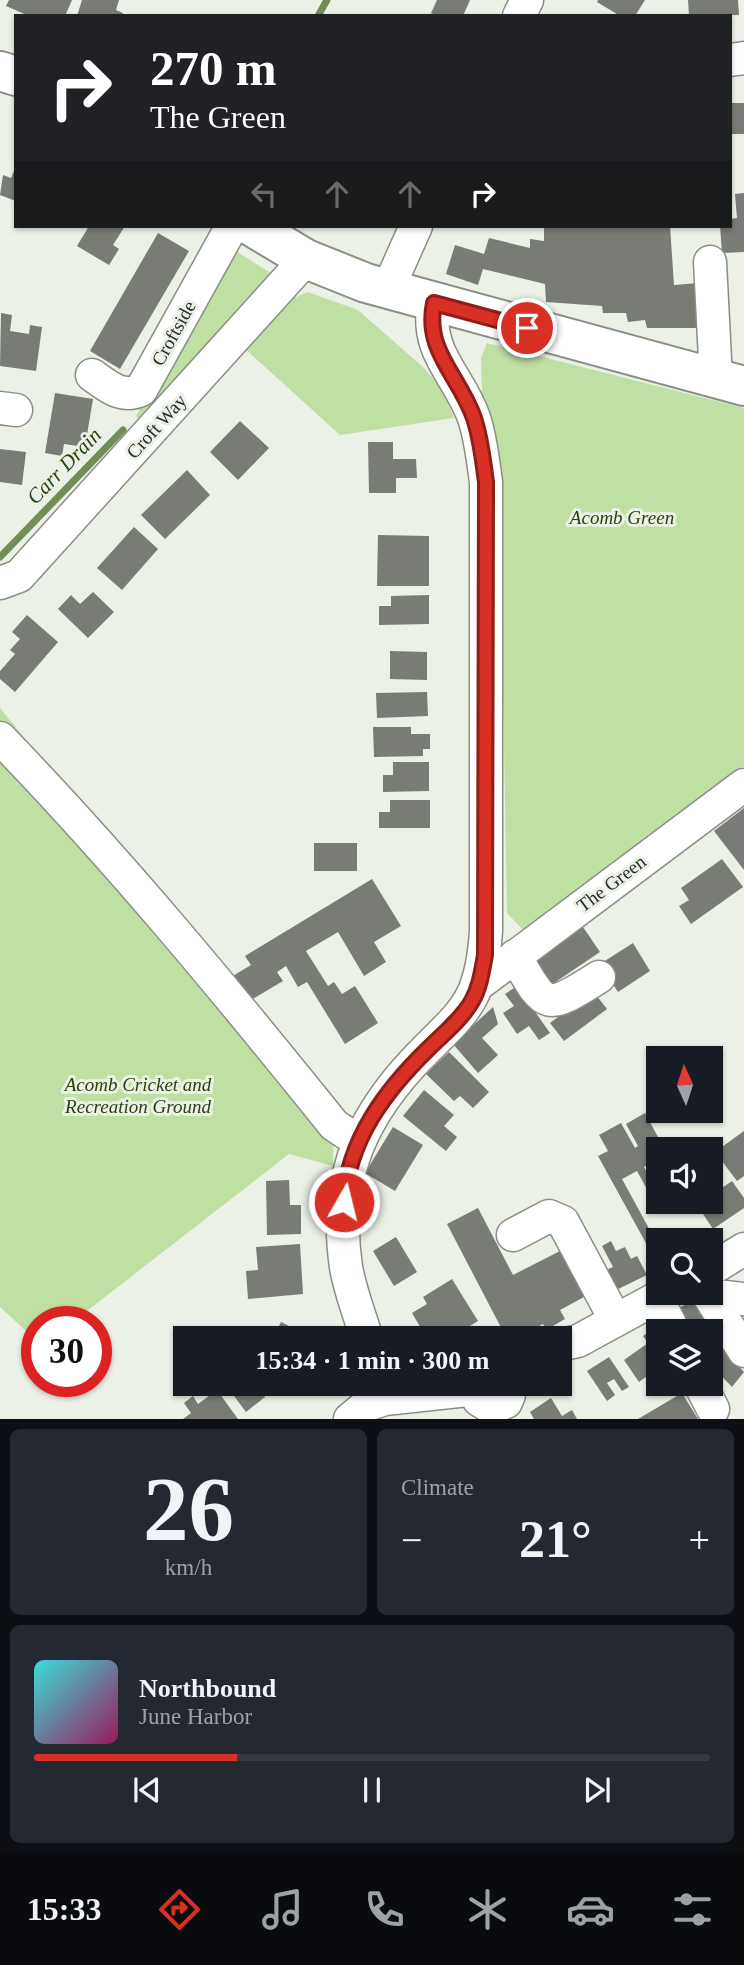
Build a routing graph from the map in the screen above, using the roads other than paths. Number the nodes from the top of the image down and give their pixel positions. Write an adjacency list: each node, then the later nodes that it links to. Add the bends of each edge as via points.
1 (231, 228): 8 (street, Croftside, via 141,390 119,393)
2 (254, 228): 4 (main road)
3 (415, 228): 6 (street)
4 (306, 259): 6 (main road); 10 (street, Croft Way, via 19,576)
5 (710, 262): 9 (street)
6 (388, 289): 7 (main road)
7 (434, 303): 9 (main road); 15 (street, The Green, via 433,341 474,417 486,482 486,931)
8 (92, 375)
9 (730, 383)
10 (0, 583)
11 (0, 738): 16 (street, via 177,931 334,1125)
12 (744, 785): 13 (street, The Green)
13 (515, 956): 14 (street, via 538,995 548,1000 567,997); 15 (street, The Green)
14 (600, 977)
15 (480, 983): 16 (street, The Green, via 470,1004 388,1092)
16 (358, 1141): 25 (street, The Green, via 346,1178 342,1226 347,1270)
17 (513, 1235): 24 (street, via 550,1216 563,1222)
18 (744, 1249): 19 (street)
19 (723, 1271)
20 (723, 1291): 21 (street)
21 (744, 1299)
22 (646, 1303): 24 (street)
23 (719, 1305): 27 (street)
24 (615, 1320): 26 (street)
25 (363, 1326)
26 (572, 1345)
27 (744, 1351)
28 (498, 1399): 29 (street)
29 (407, 1400): 30 (street)
30 (362, 1403)

